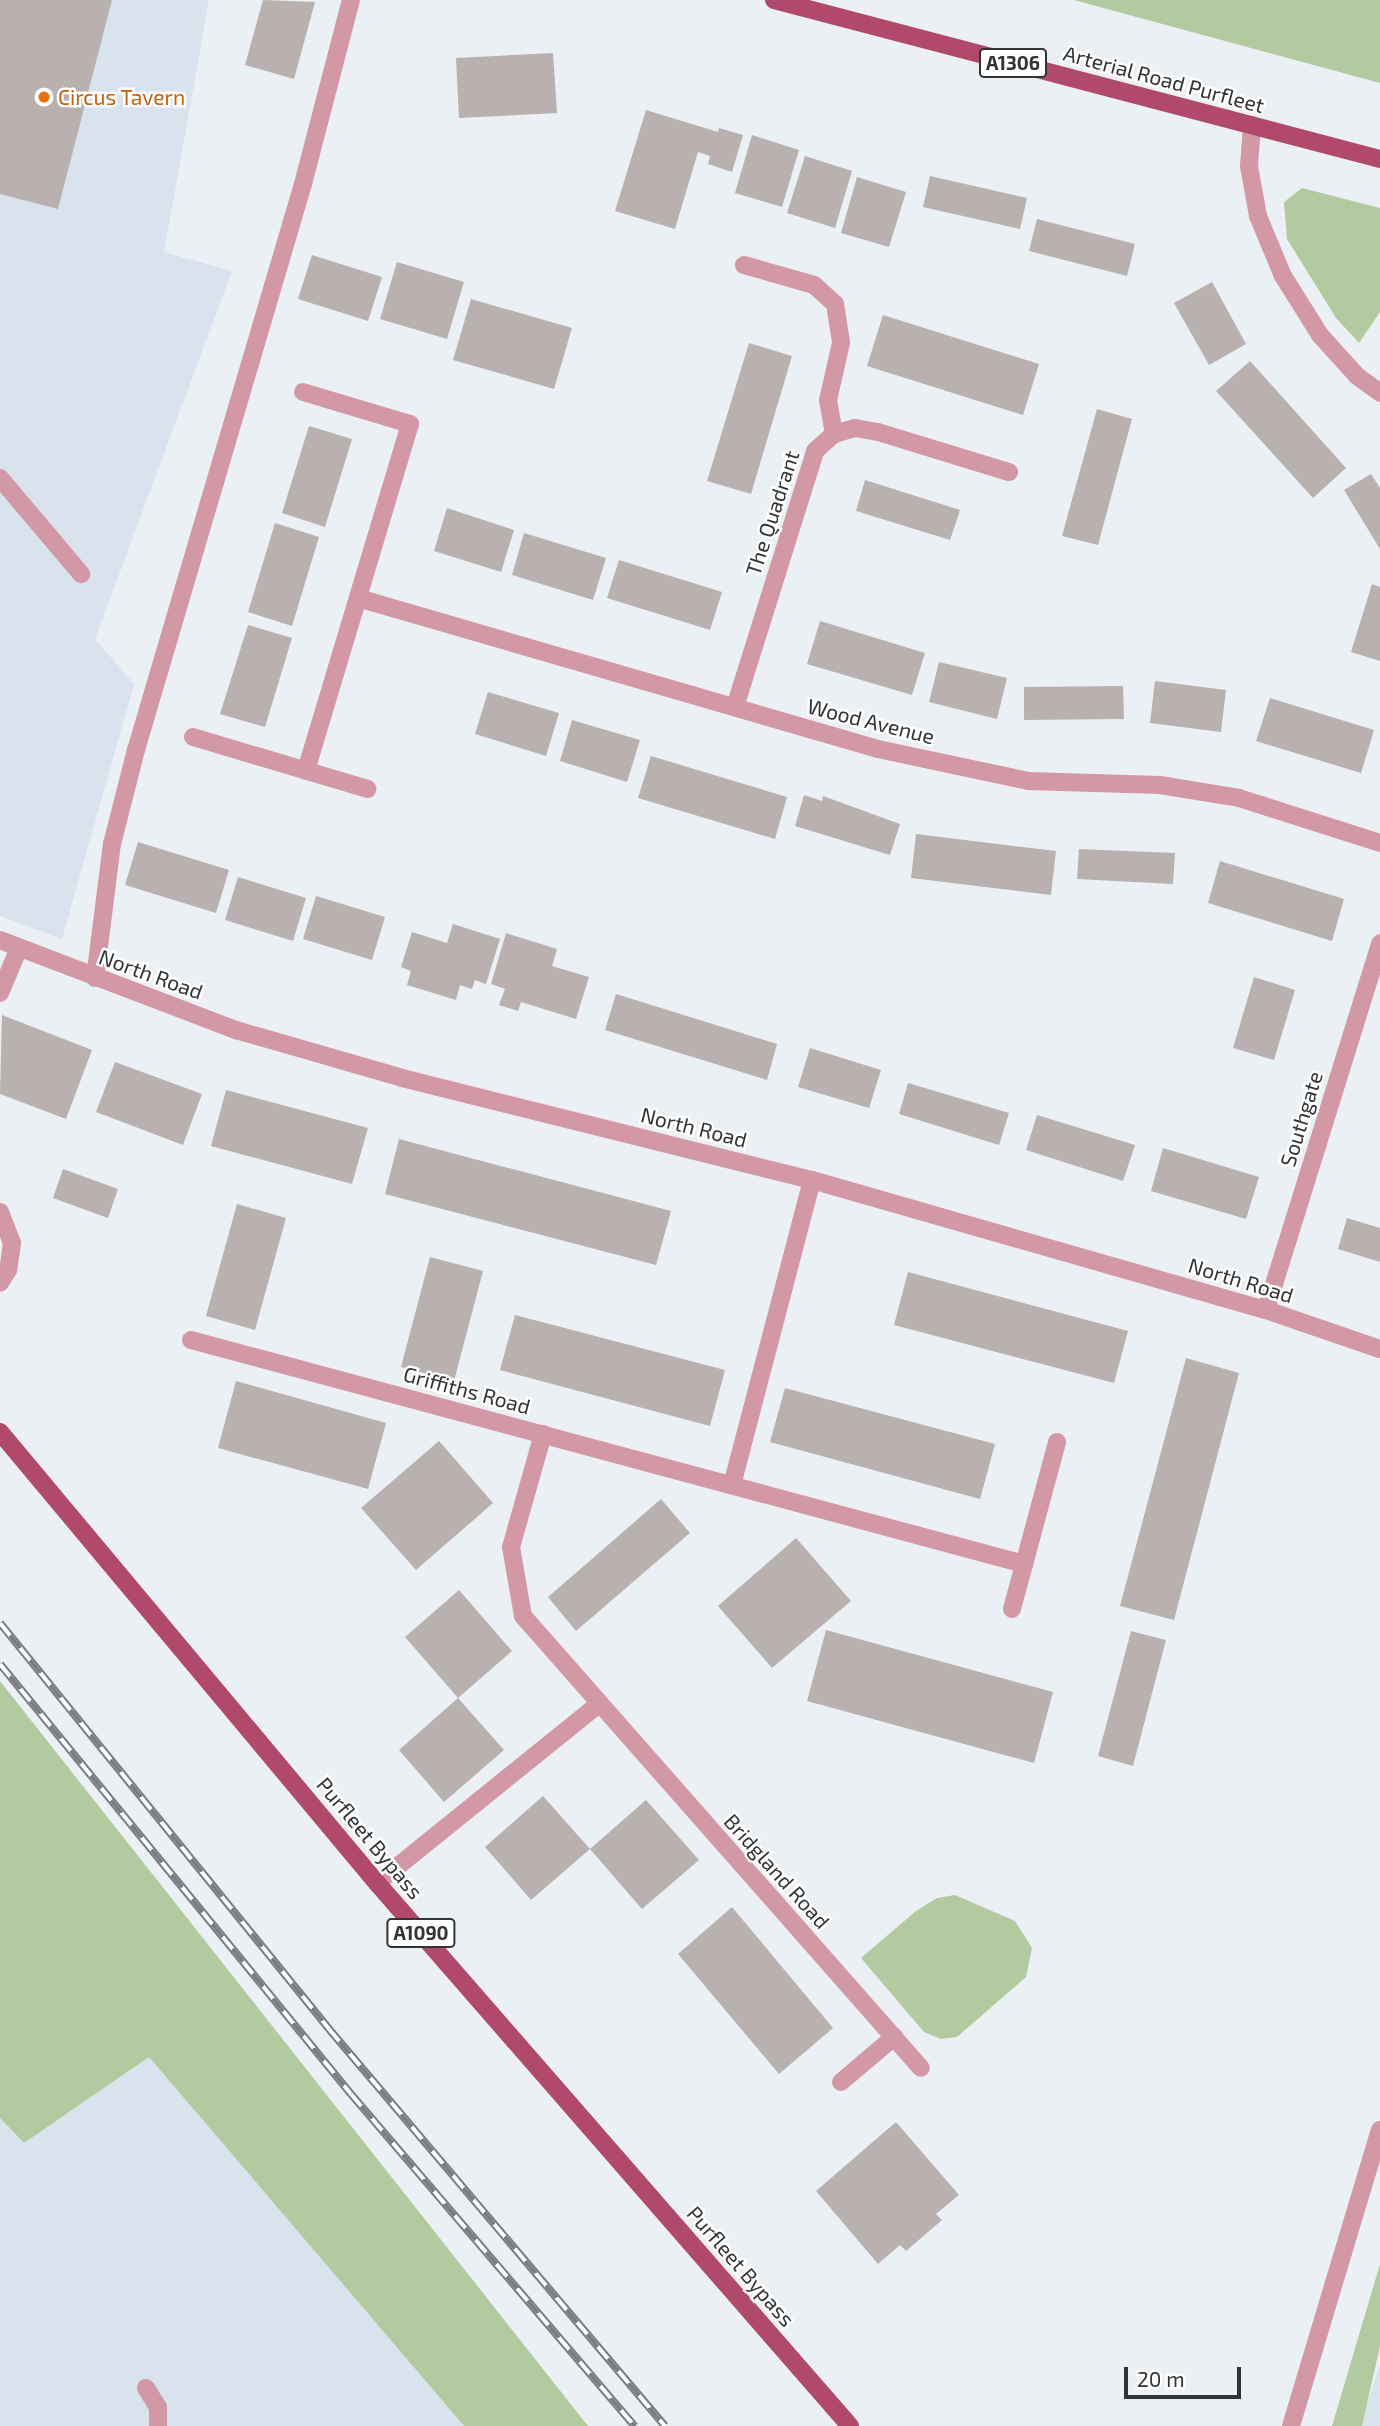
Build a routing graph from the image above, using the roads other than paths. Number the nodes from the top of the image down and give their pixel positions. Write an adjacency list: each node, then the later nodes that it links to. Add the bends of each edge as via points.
1 (351, 0): 21 (street, via 303,184 136,750 112,844)
2 (774, 0): 3 (main road, Arterial Road Purfleet / A1306)
3 (1252, 125): 4 (main road, Arterial Road Purfleet / A1306); 7 (street, via 1249,166 1258,216 1283,276 1320,335 1357,376)
4 (1380, 159)
5 (744, 265): 8 (street, via 814,285 835,304 841,343 828,400)
6 (303, 392): 12 (street, via 410,424)
7 (1380, 393)
8 (834, 434): 9 (street, via 855,428 878,432); 13 (street, The Quadrant, via 815,451)
9 (1009, 472)
10 (0, 478): 11 (street)
11 (81, 574)
12 (358, 598): 13 (street, Wood Avenue); 15 (street)
13 (735, 708): 17 (street, Wood Avenue, via 878,749 1028,780 1160,785 1239,798)
14 (193, 737): 15 (street)
15 (306, 771): 16 (street)
16 (368, 789)
17 (1380, 842)
18 (0, 940): 20 (street, North Road)
19 (1380, 943): 26 (street, Southgate)
20 (19, 948): 21 (street, North Road); 22 (street)
21 (95, 978): 23 (street, North Road, via 236,1030 402,1078)
22 (0, 993)
23 (812, 1180): 26 (street, North Road); 32 (street)
24 (0, 1212): 25 (street, via 12,1243 8,1270)
25 (0, 1283)
26 (1266, 1310): 28 (street, North Road)
27 (191, 1340): 30 (street, Griffiths Road)
28 (1380, 1349)
29 (0, 1432): 36 (main road, Purfleet Bypass / A1090)
30 (543, 1434): 32 (street, Griffiths Road); 35 (street, Bridgland Road, via 511,1547 523,1616)
31 (1057, 1442): 33 (street)
32 (732, 1485): 33 (street, Griffiths Road)
33 (1024, 1563): 34 (street)
34 (1012, 1609)
35 (599, 1704): 36 (street); 37 (street, Bridgland Road)
36 (377, 1883): 43 (main road, Purfleet Bypass / A1090)
37 (894, 2037): 38 (street, Bridgland Road); 39 (street)
38 (921, 2068)
39 (841, 2082)
40 (1380, 2130): 44 (street)
41 (146, 2388): 42 (street, via 158,2407)
42 (158, 2426)
43 (850, 2426)
44 (1291, 2426)

